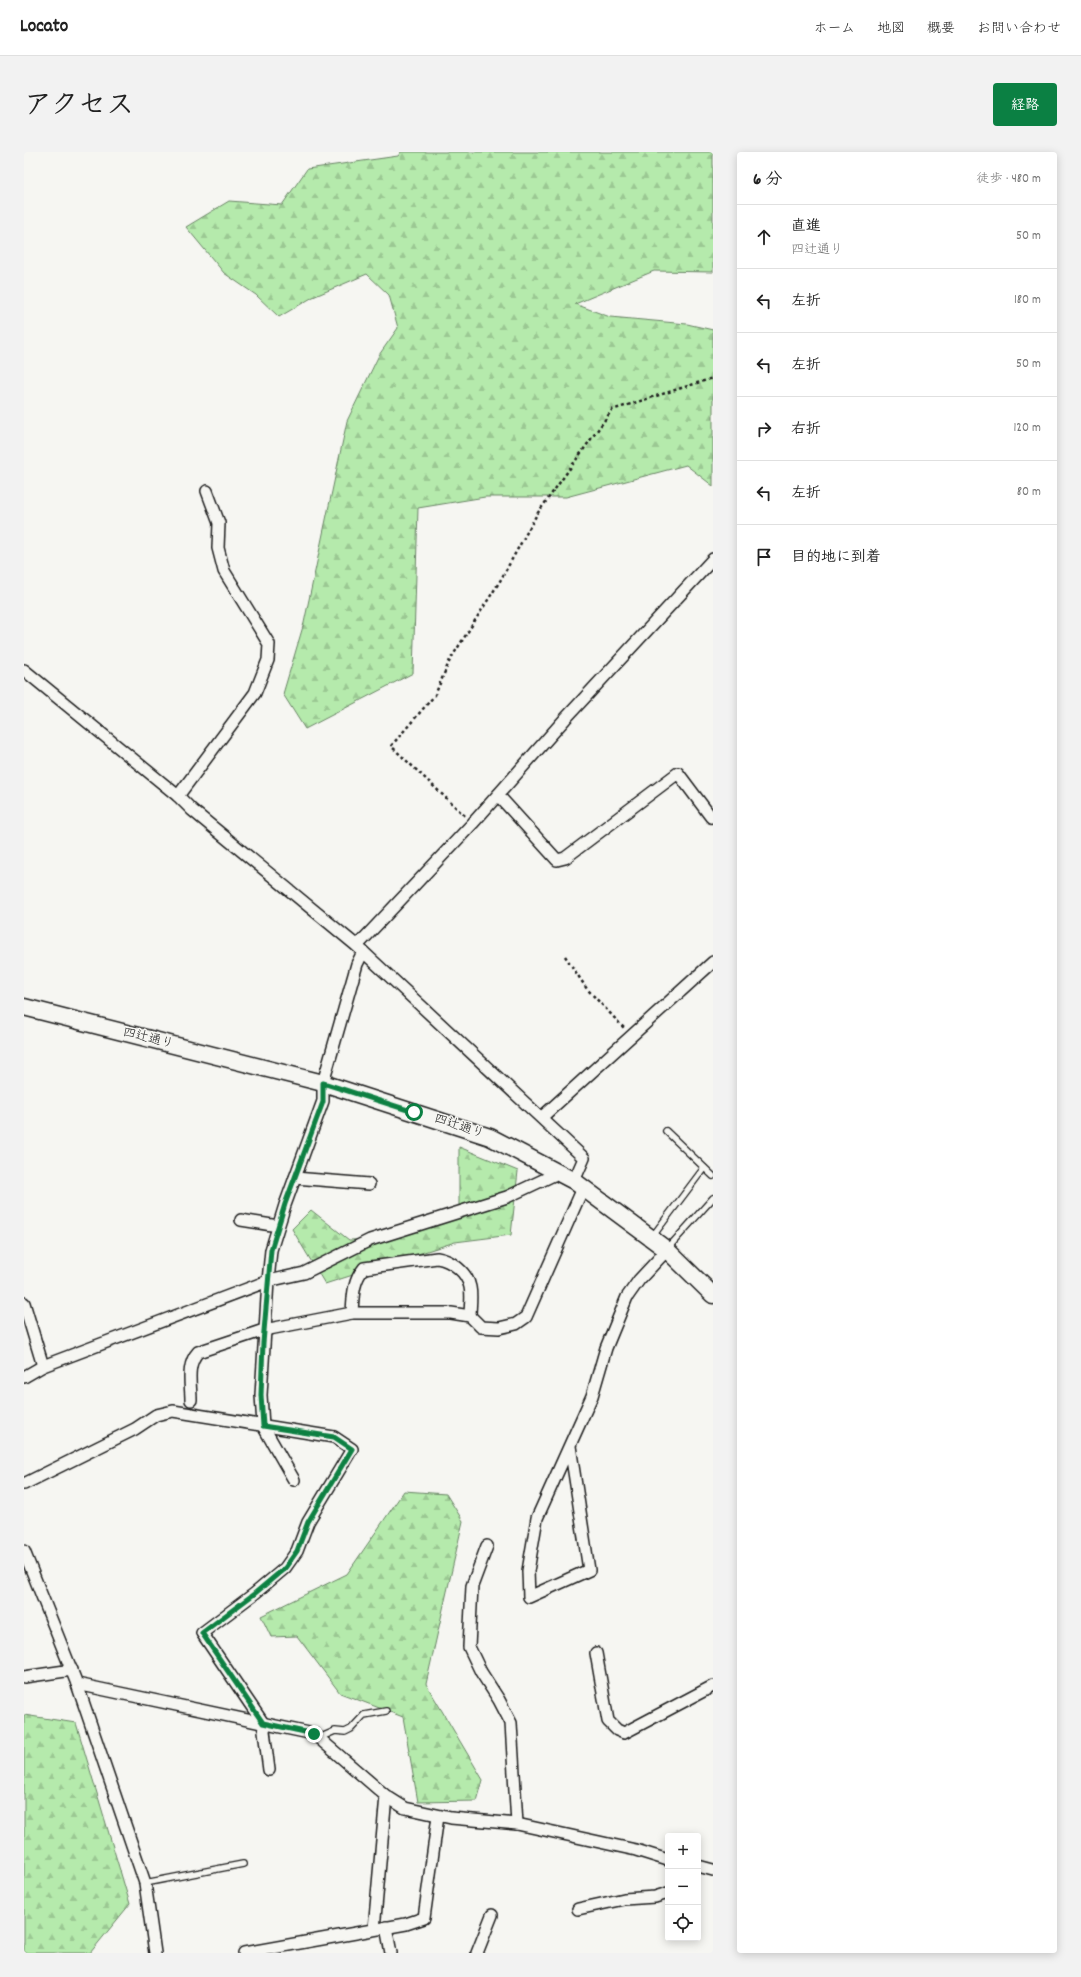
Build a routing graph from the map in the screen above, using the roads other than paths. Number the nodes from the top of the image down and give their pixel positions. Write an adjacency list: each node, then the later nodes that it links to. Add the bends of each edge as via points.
1 (207, 491): 5 (street, via 219,523 218,548 224,571 269,644 268,660 255,693)
2 (713, 560): 4 (street)
3 (24, 670): 5 (street)
4 (498, 795): 6 (street, via 557,860 565,858 678,773 711,817); 7 (street)
5 (178, 796): 7 (street)
6 (713, 816)
7 (360, 949): 10 (street); 11 (street)
8 (713, 962): 11 (street)
9 (24, 1007): 10 (street, 四辻通り)
10 (323, 1083): 14 (street, 四辻通り, via 490,1137); 16 (street, via 323,1102)
11 (542, 1117): 18 (street, via 584,1158)
12 (666, 1131): 13 (lane)
13 (704, 1168): 15 (lane); 22 (lane)
14 (560, 1172): 18 (street, 四辻通り); 24 (street, via 507,1197 370,1240 304,1273)
15 (713, 1176)
16 (295, 1178): 17 (street); 21 (street)
17 (369, 1184)
18 (579, 1185): 22 (street, 四辻通り); 28 (street, via 526,1317 516,1324 499,1328 481,1327)
19 (713, 1198): 23 (lane)
20 (241, 1220): 21 (street)
21 (278, 1226): 24 (street, via 271,1250)
22 (651, 1238): 23 (street, 四辻通り)
23 (667, 1250): 25 (street, 四辻通り); 34 (street, via 627,1297 606,1348 592,1396)
24 (268, 1281): 29 (street); 30 (street)
25 (713, 1295)
26 (24, 1303): 30 (street)
27 (352, 1313): 28 (street, via 451,1313); 28 (street, via 353,1290 357,1276 364,1268 437,1258 448,1260 460,1269 470,1287); 29 (street)
28 (470, 1316)
29 (264, 1330): 32 (street, via 198,1352 190,1364); 33 (street, via 261,1395)
30 (43, 1366): 31 (street)
31 (24, 1377)
32 (191, 1400)
33 (263, 1426): 35 (street); 36 (street, via 173,1411 156,1415 135,1429); 45 (street, via 334,1437 352,1449 308,1522 297,1551 285,1568 202,1633)
34 (570, 1446): 34 (street, via 589,1570 529,1597 528,1571 537,1518)
35 (294, 1480)
36 (24, 1484)
37 (487, 1546): 50 (street, via 472,1586 469,1647 511,1723)
38 (24, 1551): 40 (street)
39 (596, 1652): 43 (street, via 608,1721 624,1733)
40 (72, 1670): 41 (street); 42 (street)
41 (24, 1677)
42 (77, 1684): 45 (street); 55 (street)
43 (713, 1686)
44 (386, 1710): 46 (lane, via 364,1715 345,1732 335,1731)
45 (263, 1723): 46 (street, via 314,1734); 47 (street)
46 (318, 1738): 48 (street)
47 (270, 1770)
48 (386, 1796): 49 (street, via 405,1808); 60 (street)
49 (438, 1816): 50 (street); 59 (street, via 424,1918 412,1923)
50 (516, 1824): 51 (street, via 636,1850)
51 (665, 1859)
52 (243, 1864): 55 (lane)
53 (701, 1867): 54 (street)
54 (713, 1870)
55 (146, 1883): 62 (street)
56 (665, 1894): 57 (street)
57 (578, 1909)
58 (492, 1915): 65 (street)
59 (386, 1927): 60 (street); 64 (street)
60 (374, 1929): 61 (street)
61 (263, 1951): 63 (street)
62 (155, 1953)
63 (244, 1953)
64 (392, 1953)
65 (477, 1953)

